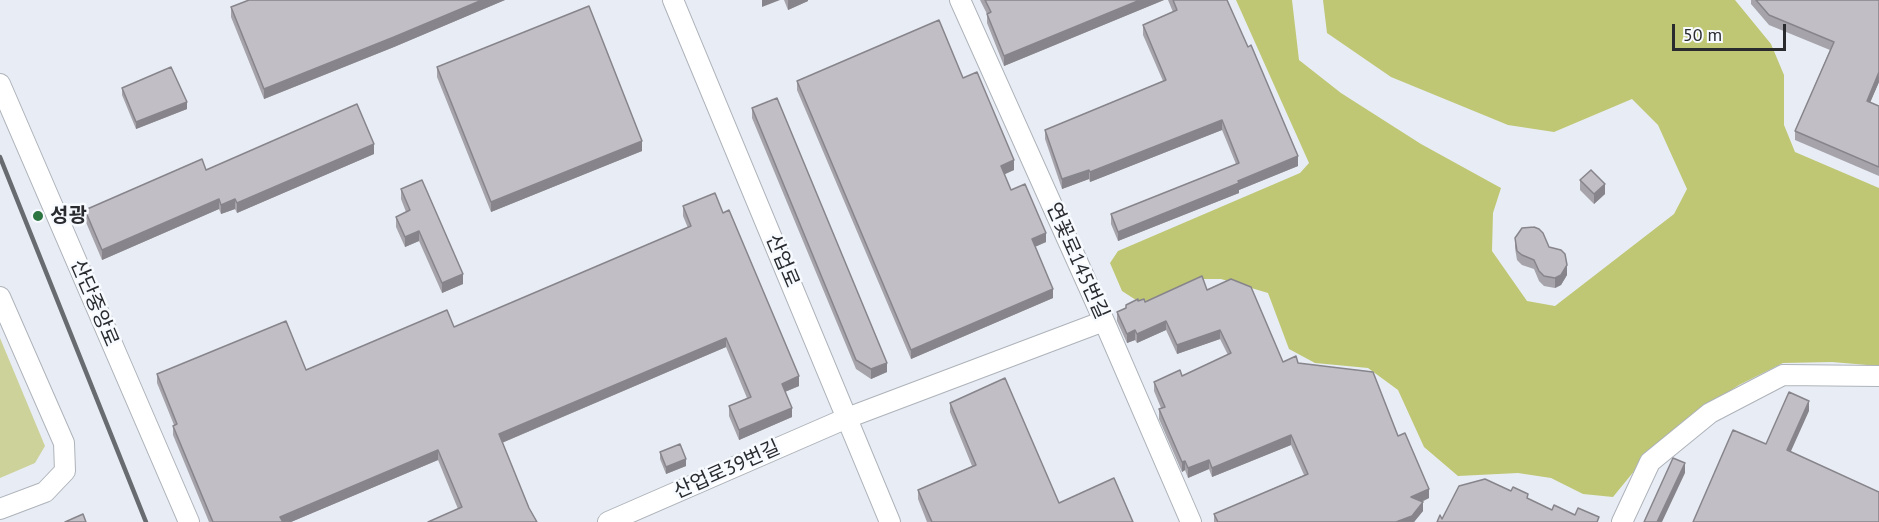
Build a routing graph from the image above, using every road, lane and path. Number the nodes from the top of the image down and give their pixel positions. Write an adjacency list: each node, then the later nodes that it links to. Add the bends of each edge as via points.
1 (673, 0): 7 (street, 산업로)
2 (960, 0): 5 (street, 연꽃로145번길)
3 (0, 84): 9 (street, 산단중앙로)
4 (0, 297): 8 (street, via 64,443 65,471 45,492)
5 (1104, 321): 7 (street, 산업로39번길); 12 (street, 연꽃로145번길)
6 (1879, 376): 13 (street, via 1783,375 1710,414 1650,462)
7 (847, 418): 10 (street, 산업로39번길); 11 (street, 산업로)
8 (0, 509)
9 (189, 522)
10 (608, 522)
11 (890, 522)
12 (1191, 522)
13 (1622, 522)

